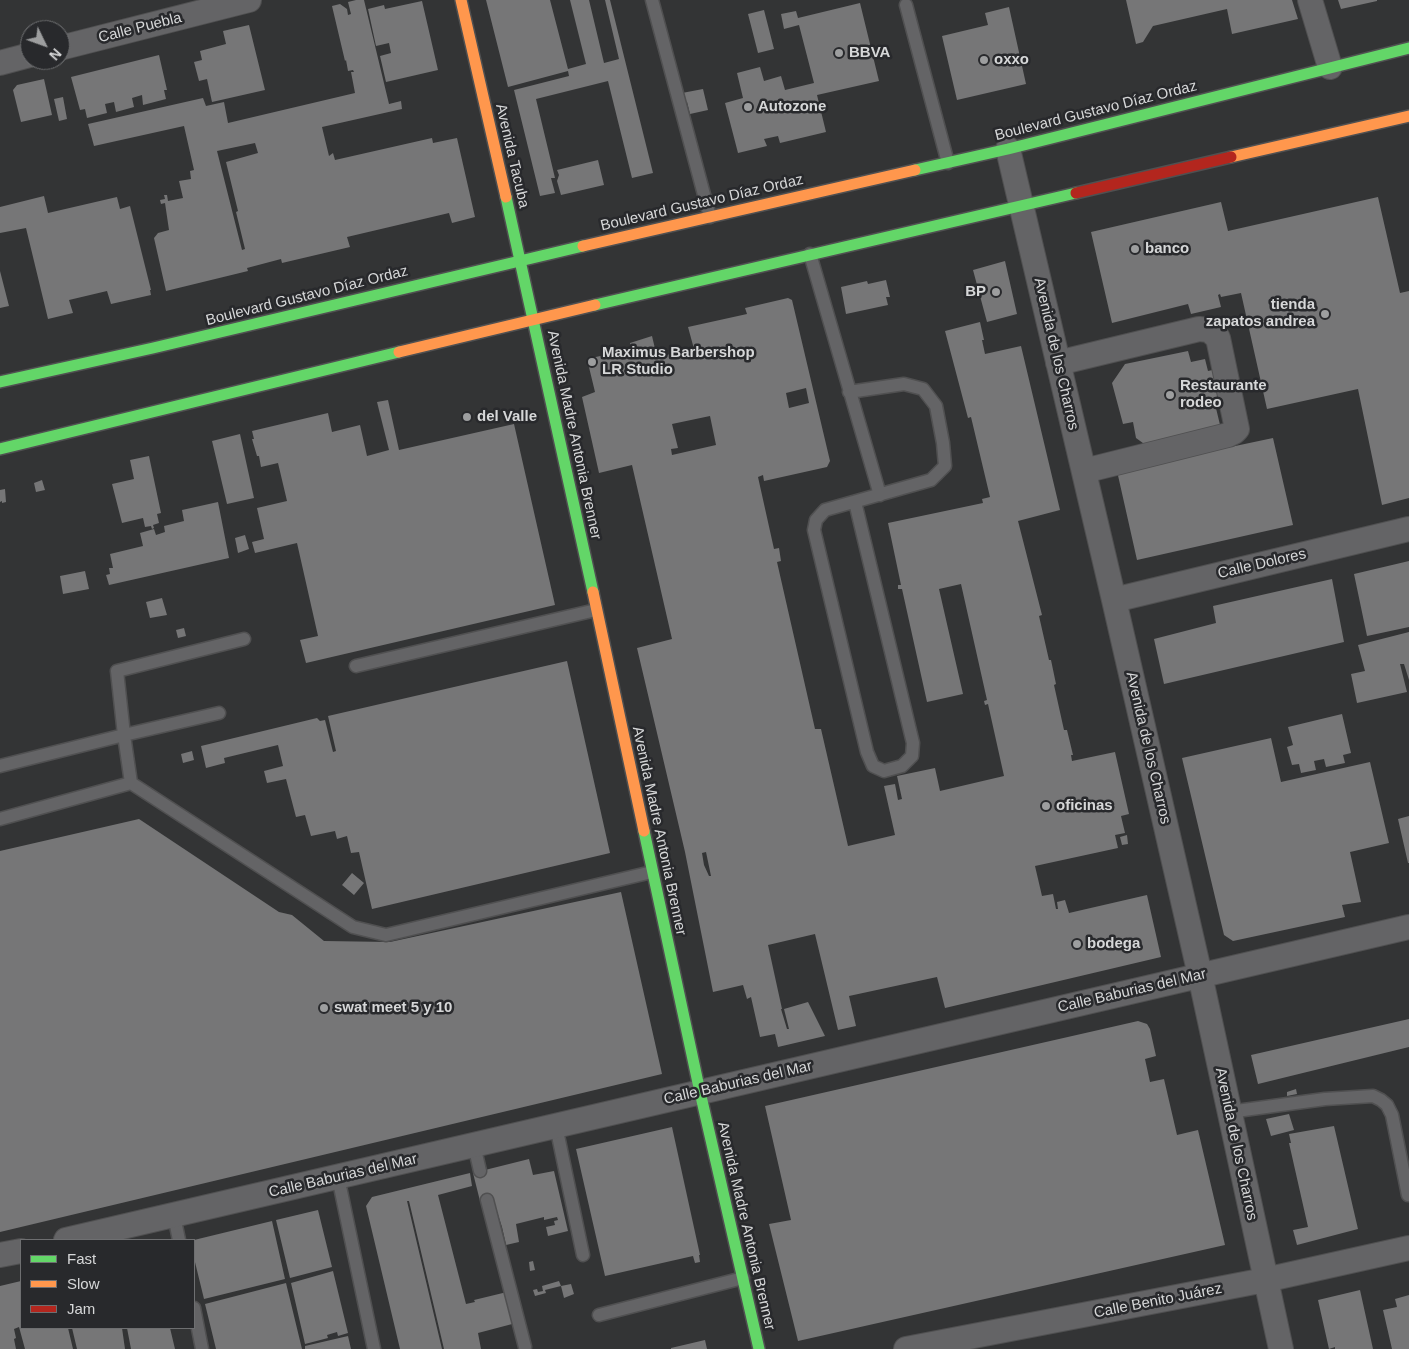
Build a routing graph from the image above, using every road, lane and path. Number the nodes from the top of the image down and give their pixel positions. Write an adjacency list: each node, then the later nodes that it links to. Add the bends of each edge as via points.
1 (249, 0): 6 (street, Calle Puebla)
2 (461, 0): 17 (main road, Avenida Tacuba)
3 (652, 0): 15 (lane)
4 (1310, 0): 10 (street)
5 (906, 5): 13 (lane)
6 (70, 45)
7 (1409, 48): 10 (main road, Boulevard Gustavo Díaz Ordaz)
8 (20, 58): 9 (street)
9 (0, 63)
10 (1330, 67): 12 (main road, Boulevard Gustavo Díaz Ordaz)
11 (1409, 116): 14 (main road)
12 (1008, 149): 13 (main road, Boulevard Gustavo Díaz Ordaz); 14 (street, Avenida de los Charros)
13 (948, 163): 15 (main road, Boulevard Gustavo Díaz Ordaz)
14 (1020, 205): 16 (main road); 19 (street, Avenida de los Charros)
15 (710, 217): 17 (main road, Boulevard Gustavo Díaz Ordaz)
16 (810, 254): 18 (main road); 21 (lane)
17 (520, 260): 18 (main road, Avenida Tacuba); 20 (main road, Boulevard Gustavo Díaz Ordaz)
18 (534, 319): 22 (main road); 28 (main road, Avenida Madre Antonia Brenner)
19 (1058, 364): 23 (street, Avenida de los Charros); 23 (street, via 1199,329 1209,330 1218,338 1237,429 1234,432)
20 (0, 382)
21 (849, 392): 24 (lane); 24 (lane, via 904,384 923,389 936,406 945,466 931,480)
22 (0, 449)
23 (1084, 471): 27 (street, Avenida de los Charros)
24 (880, 495): 25 (lane)
25 (855, 502): 25 (lane, via 826,510 816,520 814,530 867,752 873,766 884,771 902,766 912,756 913,743)
26 (1409, 529): 27 (street, Calle Dolores)
27 (1114, 600): 38 (street, Avenida de los Charros)
28 (596, 610): 30 (lane); 36 (main road, Avenida Madre Antonia Brenner)
29 (244, 639): 32 (lane, via 117,671)
30 (356, 666)
31 (218, 714): 32 (lane)
32 (124, 735): 33 (lane); 34 (lane)
33 (0, 766)
34 (132, 783): 35 (lane); 36 (lane, via 353,926 386,935)
35 (0, 819)
36 (652, 872): 39 (main road, Avenida Madre Antonia Brenner)
37 (1409, 927): 38 (street, Calle Baburias del Mar)
38 (1200, 975): 39 (street, Calle Baburias del Mar); 40 (street, Avenida de los Charros)
39 (700, 1092): 41 (street, Calle Baburias del Mar); 54 (main road, Avenida Madre Antonia Brenner)
40 (1229, 1112): 45 (lane, via 1373,1096 1387,1105 1392,1115); 55 (street, Avenida de los Charros)
41 (556, 1126): 42 (street, Calle Baburias del Mar); 52 (lane)
42 (474, 1145): 43 (lane); 44 (street, Calle Baburias del Mar)
43 (480, 1171)
44 (338, 1177): 47 (street, Calle Baburias del Mar); 60 (lane)
45 (1408, 1195)
46 (487, 1200): 58 (lane)
47 (174, 1216): 48 (street, Calle Baburias del Mar); 49 (lane)
48 (70, 1239)
49 (179, 1239)
50 (1409, 1248): 55 (street, Calle Benito Juárez)
51 (20, 1251): 53 (street)
52 (582, 1255)
53 (0, 1256)
54 (743, 1278): 57 (lane); 61 (main road, Avenida Madre Antonia Brenner)
55 (1265, 1280): 62 (street, Calle Benito Juárez); 63 (street, Avenida de los Charros)
56 (195, 1313): 59 (lane)
57 (599, 1315)
58 (525, 1347)
59 (202, 1349)
60 (374, 1349)
61 (760, 1349)
62 (906, 1349)
63 (1281, 1349)

